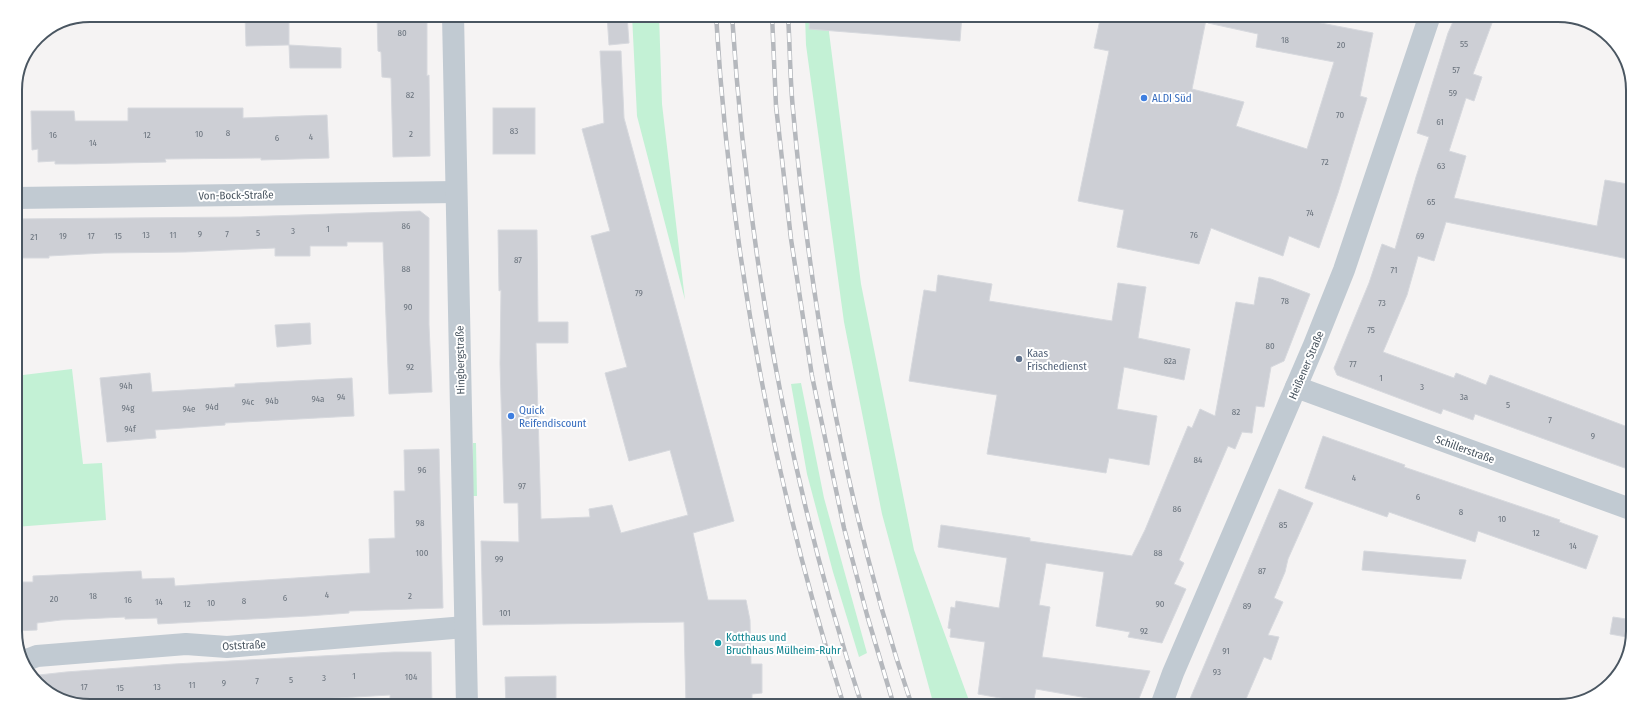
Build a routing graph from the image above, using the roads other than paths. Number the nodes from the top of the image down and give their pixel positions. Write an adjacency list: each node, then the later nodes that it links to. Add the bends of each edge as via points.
1 (453, 22): 3 (street, Hingbergstraße)
2 (1428, 22): 5 (street, Heißener Straße, via 1344,270)
3 (456, 192): 4 (street, Von-Bock-Straße); 7 (street, Hingbergstraße)
4 (22, 198)
5 (1296, 387): 6 (street, Schillerstraße); 10 (street, Heißener Straße)
6 (1626, 507)
7 (465, 627): 8 (street, Oststraße, via 227,647 178,644 37,656); 9 (street, Hingbergstraße)
8 (28, 659)
9 (467, 699)
10 (1164, 699)

